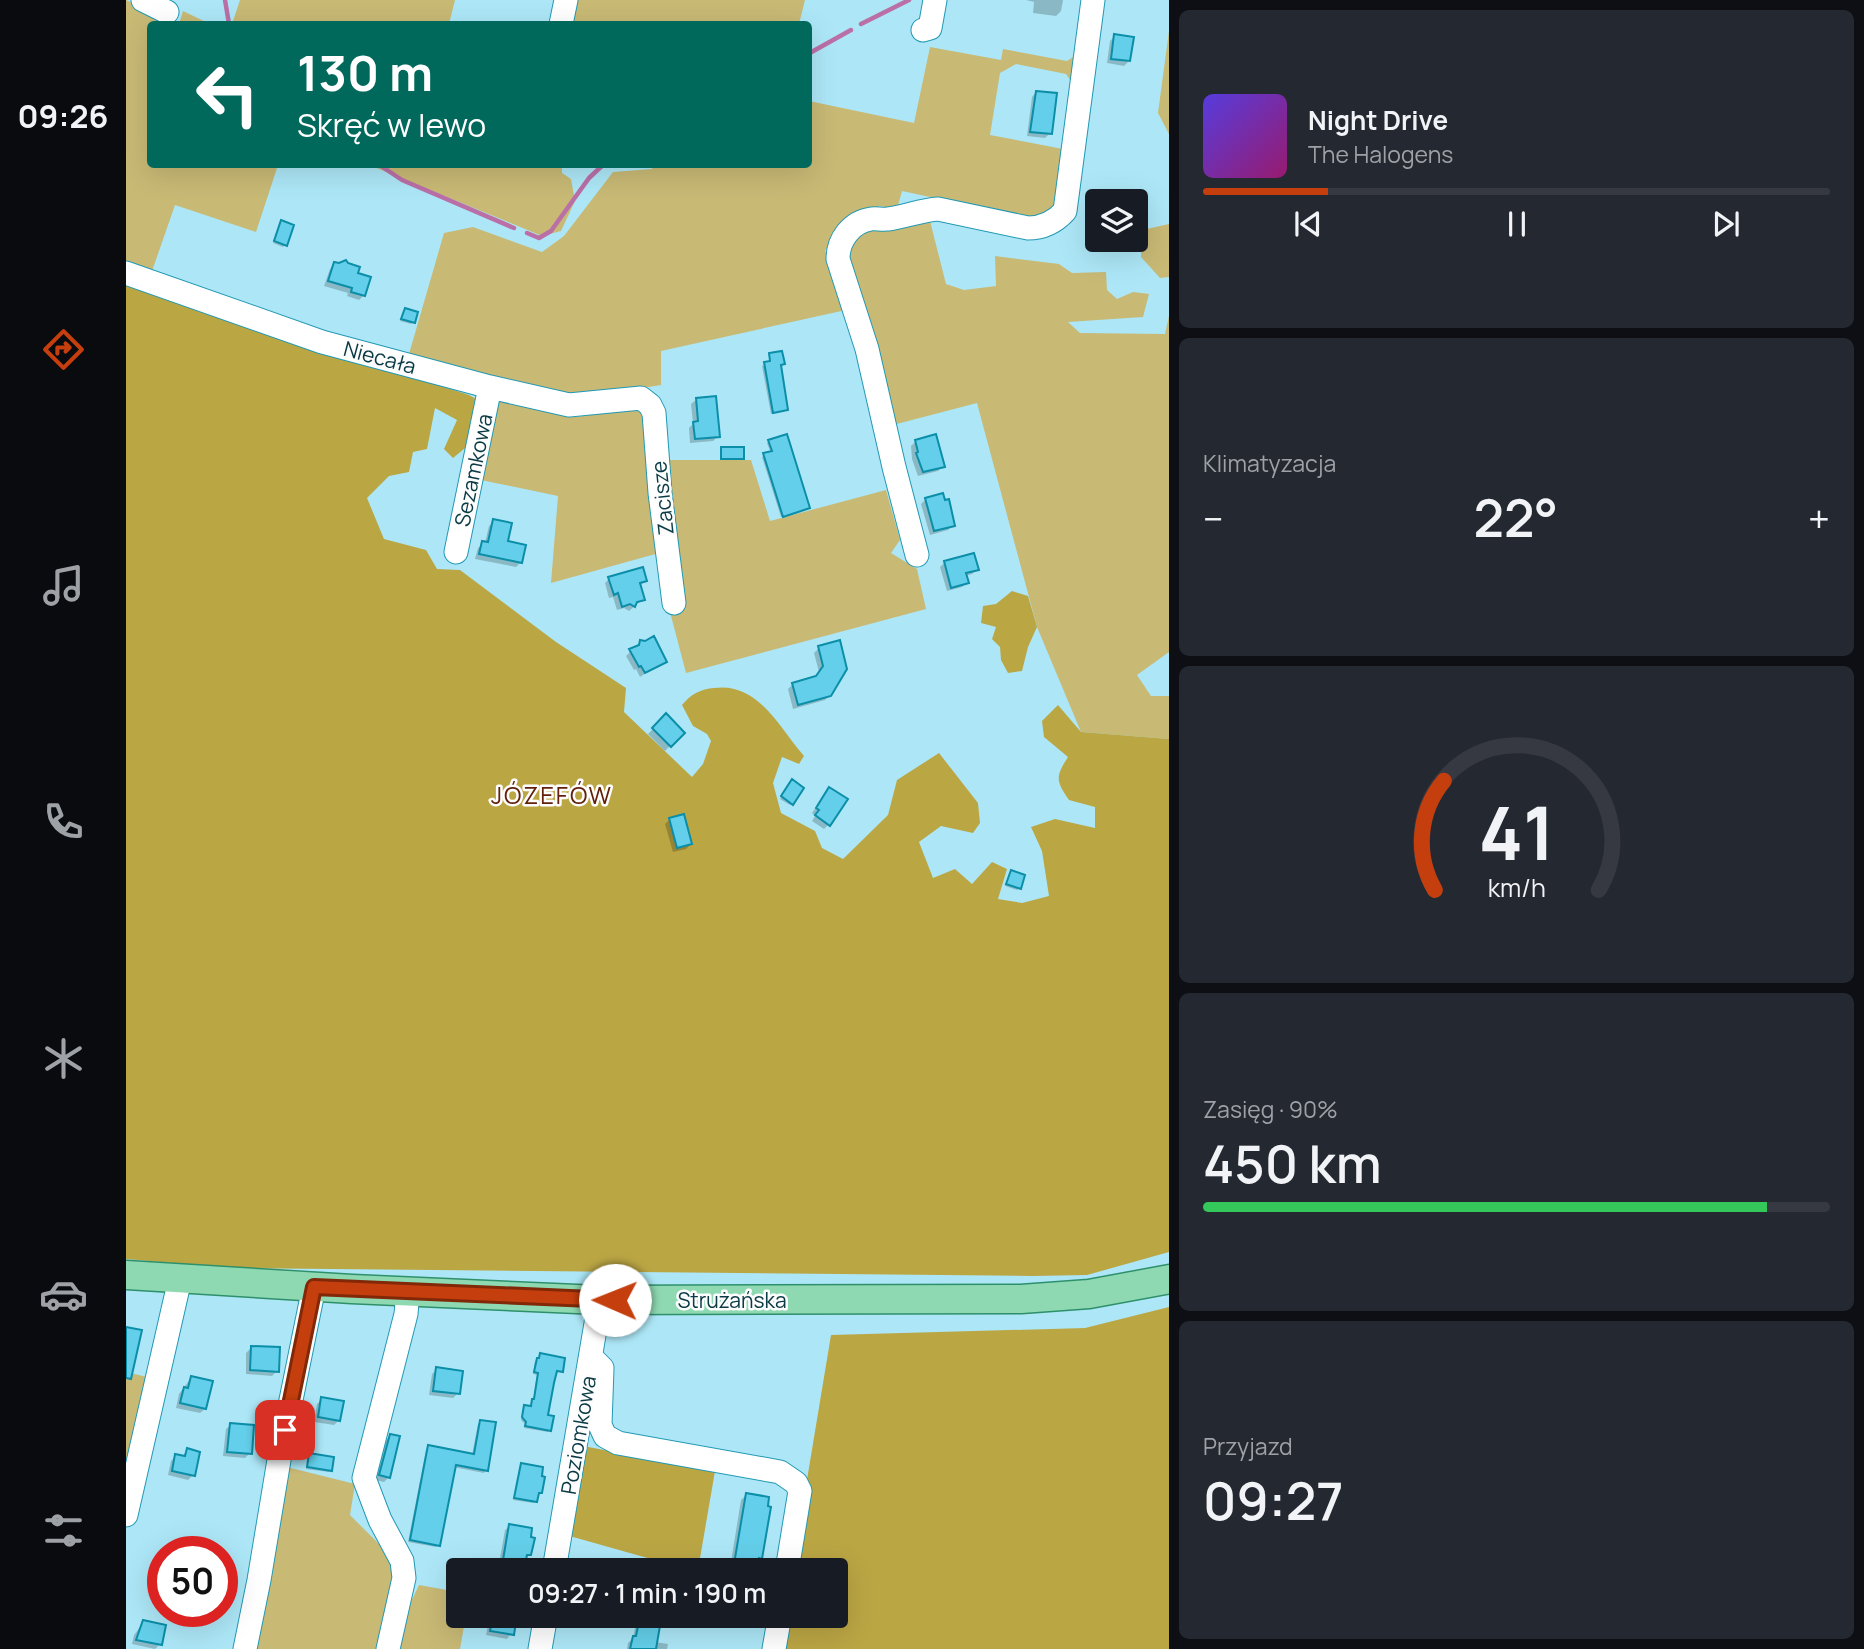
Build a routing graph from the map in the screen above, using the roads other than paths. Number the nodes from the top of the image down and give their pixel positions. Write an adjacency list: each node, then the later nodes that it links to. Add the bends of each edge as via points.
1 (143, 0): 5 (street)
2 (566, 0): 6 (street)
3 (935, 0): 7 (street, via 930,28)
4 (1093, 0): 12 (street, via 1065,211 1057,220 1028,228 928,209 868,219 843,236 838,259 867,349)
5 (166, 12)
6 (562, 21)
7 (923, 30)
8 (126, 274): 9 (street, Niecała, via 321,342)
9 (491, 387): 10 (street, Niecała, via 569,405); 11 (street, Sezamkowa)
10 (641, 398): 13 (street, Zacisze, via 654,413)
11 (456, 552)
12 (917, 555)
13 (674, 603)
14 (126, 1275): 15 (main road, Strużańska)
15 (180, 1279): 17 (main road, Strużańska); 21 (street)
16 (1169, 1279): 19 (main road, Strużańska, via 1089,1294 1021,1299)
17 (314, 1287): 18 (main road, Strużańska); 26 (street)
18 (408, 1292): 19 (main road, Strużańska); 27 (street, via 364,1478 402,1561 404,1578)
19 (600, 1300): 20 (street, Poziomkowa)
20 (591, 1357): 22 (street, Poziomkowa); 23 (street, via 602,1368 600,1425 605,1436 618,1443 780,1472 796,1483 800,1492)
21 (126, 1515)
22 (556, 1558)
23 (789, 1558)
24 (544, 1628): 28 (street)
25 (778, 1628): 29 (street)
26 (244, 1649)
27 (388, 1649)
28 (540, 1649)
29 (774, 1649)

